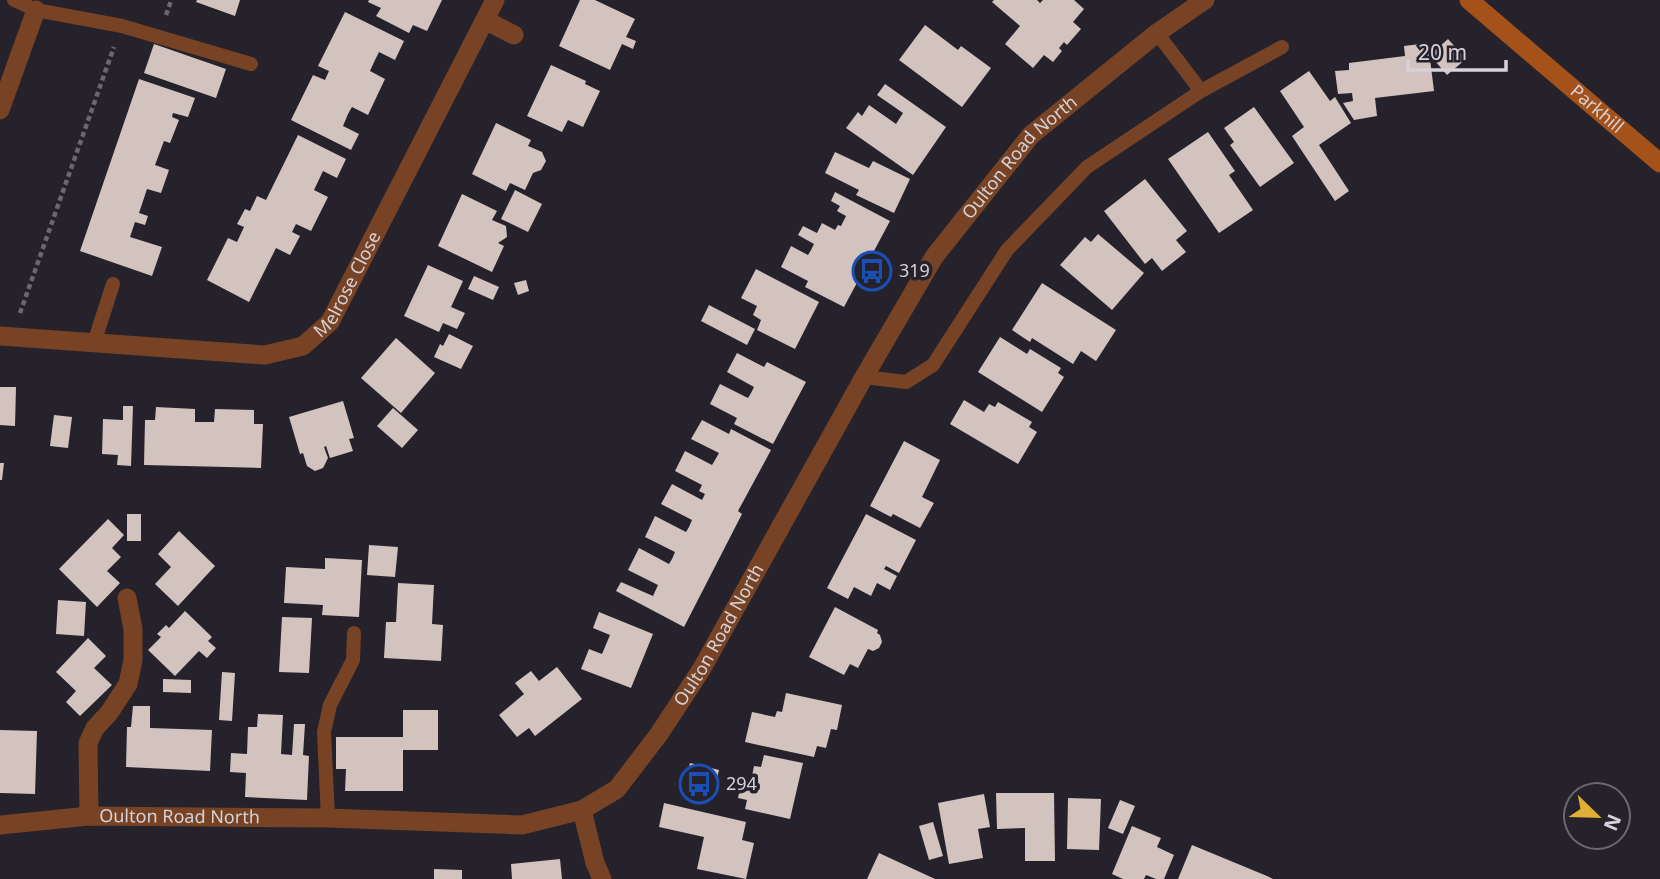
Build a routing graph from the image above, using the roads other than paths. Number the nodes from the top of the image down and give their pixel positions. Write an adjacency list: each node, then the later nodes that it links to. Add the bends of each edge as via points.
1 (14, 0): 5 (lane)
2 (495, 0): 6 (street, Melrose Close)
3 (1205, 0): 7 (street, Oulton Road North)
4 (1469, 0): 13 (main road, Parkhill)
5 (36, 10): 10 (lane, via 122,26); 12 (street)
6 (485, 20): 8 (street); 16 (street, Melrose Close, via 330,322 303,346 265,355)
7 (1157, 33): 11 (lane); 17 (street, Oulton Road North, via 1031,135 934,257)
8 (514, 35)
9 (1282, 47): 11 (lane)
10 (251, 64)
11 (1201, 91): 17 (lane, via 1087,167 1007,250 933,365 906,382)
12 (0, 110)
13 (1660, 163)
14 (113, 285): 16 (lane)
15 (6, 337): 16 (street, Melrose Close)
16 (93, 343)
17 (864, 377): 20 (street, Oulton Road North, via 701,670 617,789)
18 (127, 598): 21 (street, via 133,660 128,684 88,743)
19 (354, 633): 22 (lane, via 353,660 330,705 324,732)
20 (582, 810): 22 (street, Oulton Road North, via 522,825); 24 (street)
21 (89, 816): 22 (street, Oulton Road North); 23 (street, Oulton Road North)
22 (328, 818)
23 (0, 825)
24 (602, 879)

